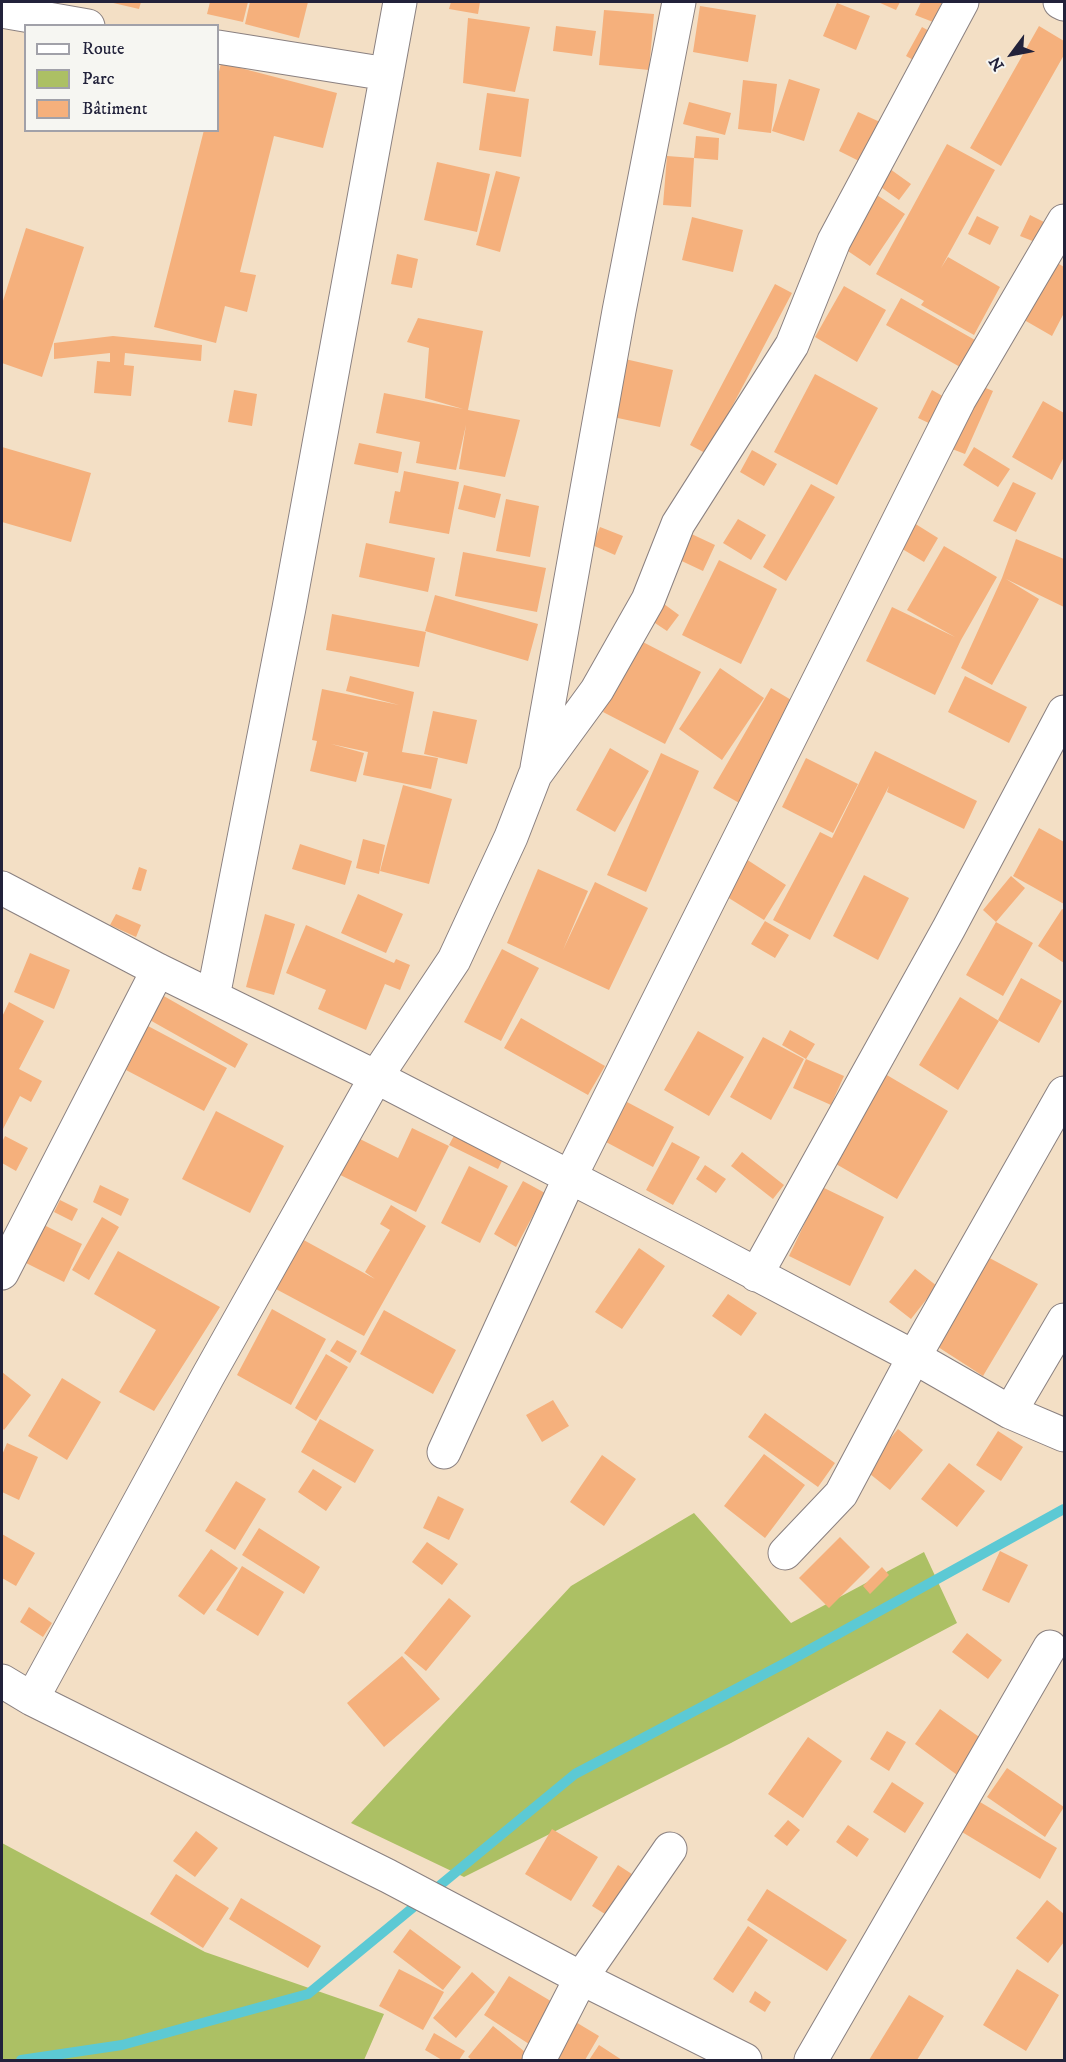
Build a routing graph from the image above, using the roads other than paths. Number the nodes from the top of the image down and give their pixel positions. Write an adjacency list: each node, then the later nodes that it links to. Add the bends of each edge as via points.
1 (400, 2): 9 (street)
2 (679, 2): 12 (street)
3 (962, 2): 12 (street, via 834,241 792,345 678,524 648,600 597,690)
4 (1060, 2): 5 (street)
5 (1065, 4)
6 (2, 11): 7 (street)
7 (77, 24)
8 (219, 46): 9 (street)
9 (387, 74): 15 (street)
10 (1065, 221): 18 (street, via 959,400)
11 (1065, 712): 20 (street)
12 (536, 775): 16 (street, via 454,960)
13 (2, 888): 14 (street)
14 (158, 970): 15 (street); 19 (street)
15 (213, 997): 16 (street)
16 (376, 1077): 18 (street); 29 (street)
17 (1065, 1093): 22 (street)
18 (569, 1179): 20 (street); 25 (street)
19 (2, 1273)
20 (756, 1275): 22 (street)
21 (1065, 1320): 23 (street)
22 (914, 1357): 23 (street); 26 (street, via 841,1494)
23 (1010, 1412): 24 (street)
24 (1065, 1435)
25 (444, 1452)
26 (785, 1553)
27 (1050, 1647): 34 (street)
28 (2, 1682): 29 (street)
29 (32, 1699): 31 (street, via 388,1876)
30 (670, 1849): 31 (street)
31 (580, 1978): 32 (street); 33 (street)
32 (539, 2061)
33 (745, 2061)
34 (811, 2061)

